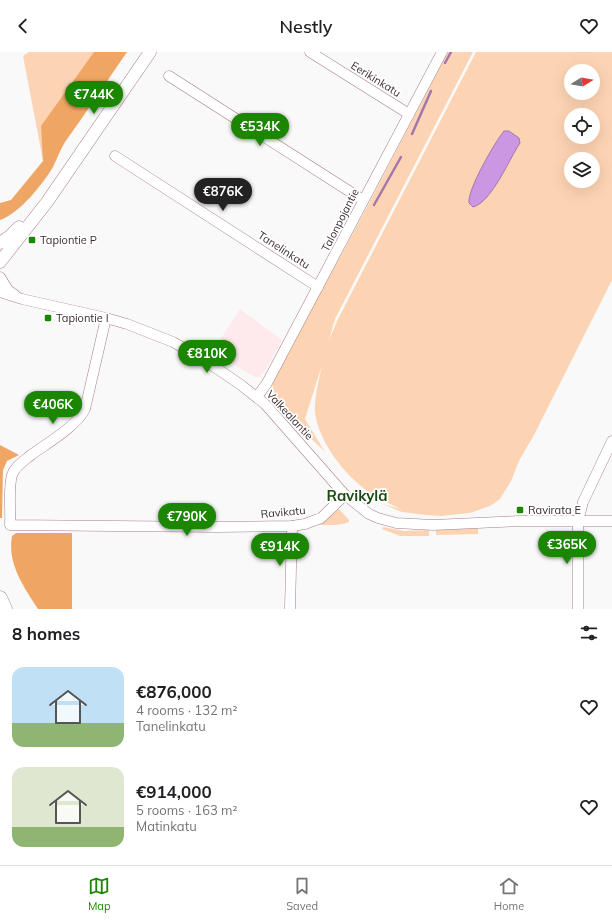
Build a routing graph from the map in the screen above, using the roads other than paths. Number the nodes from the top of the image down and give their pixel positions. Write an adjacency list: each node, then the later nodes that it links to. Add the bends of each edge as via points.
1 (150, 52): 7 (main road)
2 (310, 52): 5 (street, Eerikinkatu)
3 (442, 52): 5 (street, Talonpojantie)
4 (169, 76): 8 (street)
5 (409, 114): 8 (street, Talonpojantie)
6 (115, 156): 12 (street, Tanelinkatu)
7 (55, 190): 9 (main road); 10 (main road)
8 (363, 200): 12 (street, Talonpojantie)
9 (0, 243)
10 (0, 262)
11 (0, 277): 14 (street, Valkealantie, via 8,290)
12 (318, 287): 16 (street, Talonpojantie)
13 (0, 292): 14 (street, Valkealantie)
14 (28, 300): 15 (street, Valkealantie)
15 (106, 318): 16 (street, Valkealantie, via 173,342 204,359); 21 (street, Ravikatu, via 85,409 77,421 22,462 14,471 11,484 10,525)
16 (257, 397): 18 (street, Valkealantie, via 277,416)
17 (612, 441): 19 (street, via 583,502)
18 (345, 495): 19 (street, via 369,514 407,524); 21 (street, Ravikatu, via 321,518)
19 (578, 521): 20 (street); 25 (street)
20 (612, 521)
21 (292, 526): 24 (street)
22 (0, 598): 23 (highway)
23 (5, 609)
24 (290, 609)
25 (578, 609)

